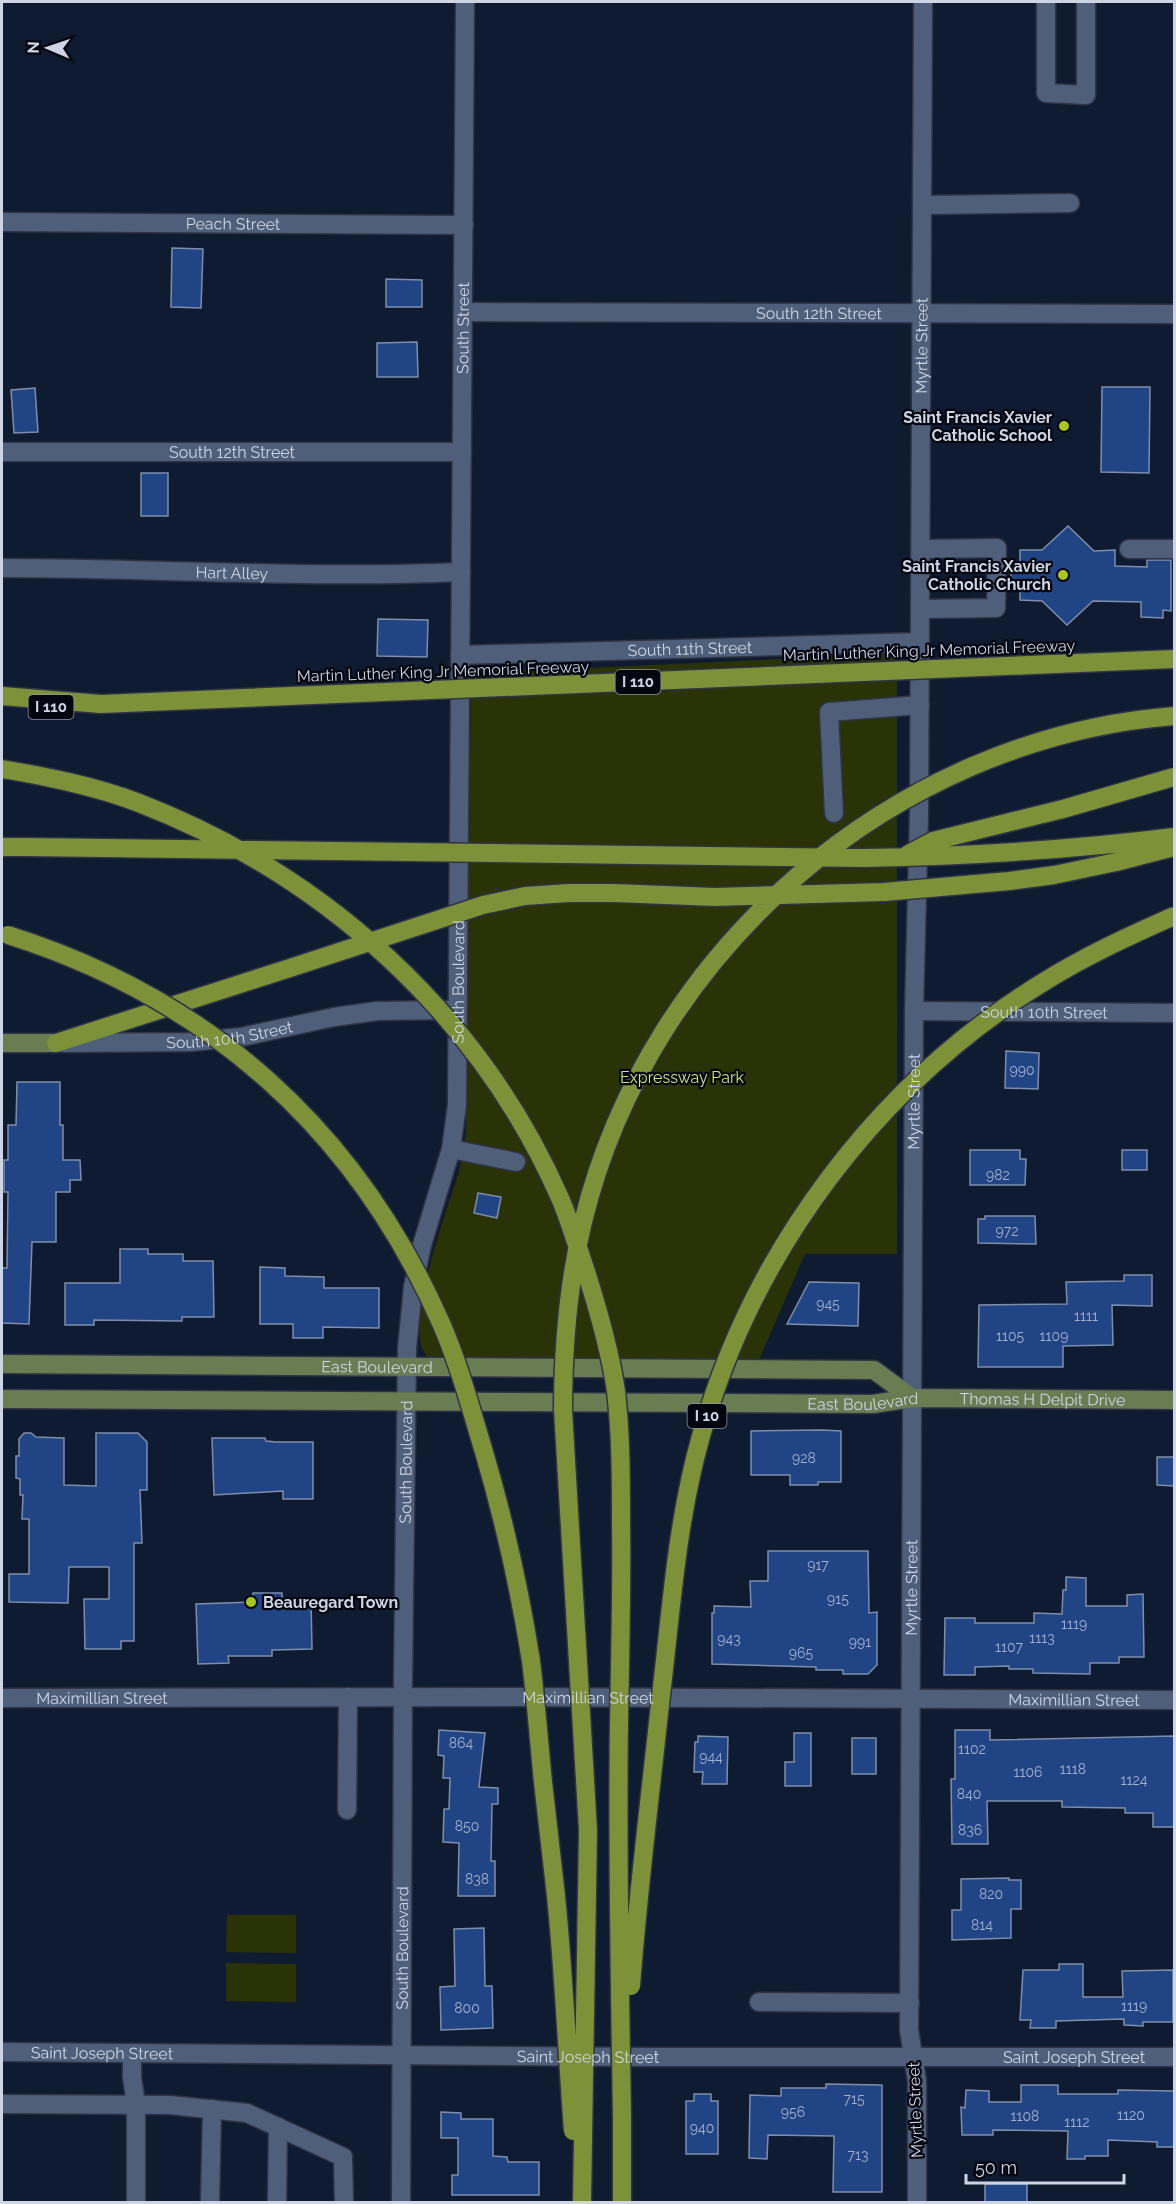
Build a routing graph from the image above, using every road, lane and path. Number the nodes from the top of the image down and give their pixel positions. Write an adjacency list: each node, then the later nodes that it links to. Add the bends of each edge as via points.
1 (465, 2): 8 (street, South Street)
2 (923, 2): 6 (street, Myrtle Street)
3 (1046, 2): 4 (street, via 1046,93 1086,95)
4 (1086, 2)
5 (1070, 203): 6 (street)
6 (921, 205): 10 (street, Myrtle Street)
7 (2, 222): 8 (street, Peach Street)
8 (464, 225): 9 (street, South Street)
9 (463, 312): 10 (street, South 12th Street); 13 (street, South Street)
10 (920, 314): 11 (street, South 12th Street); 14 (street, Myrtle Street)
11 (1174, 314)
12 (2, 452): 13 (street, South 12th Street)
13 (462, 452): 18 (street, South Street)
14 (921, 549): 19 (street, Myrtle Street); 19 (street, via 997,548 996,608)
15 (1129, 549): 16 (street)
16 (1174, 549)
17 (2, 568): 18 (street, Hart Alley, via 361,575)
18 (461, 572): 21 (street, South Street)
19 (920, 609): 20 (street, Myrtle Street)
20 (920, 642): 21 (street, South 11th Street); 25 (street, Myrtle Street)
21 (460, 656): 37 (street, South Boulevard)
22 (1174, 659): 24 (highway, Martin Luther King Jr Memorial Freeway / I 110, bridge)
23 (2, 696): 24 (highway)
24 (101, 704): 26 (highway, Martin Luther King Jr Memorial Freeway / I 110)
25 (920, 705): 30 (street, via 829,712); 38 (street, Myrtle Street)
26 (2, 709)
27 (1174, 716): 73 (highway, bridge, via 1077,732 978,763 902,801 838,843 779,891 725,946 657,1042 618,1119 583,1221 569,1298 563,1373 588,1830)
28 (2, 769): 66 (highway, bridge, via 78,784 136,802 246,853 335,911 419,988 482,1065 507,1101 562,1203 606,1344 620,1430 618,1788)
29 (1174, 777): 34 (highway, bridge, via 933,841)
30 (834, 813)
31 (1174, 837): 34 (highway, bridge, via 1082,847)
32 (1174, 846): 41 (highway, bridge, via 1054,875 884,892 715,897 569,892 525,896 483,905)
33 (2, 847): 34 (highway, bridge)
34 (903, 857)
35 (1174, 916): 66 (highway, I 10, bridge, via 1105,947 1039,984 976,1029 910,1086 864,1135 816,1196 775,1260 740,1329 712,1400 683,1511 643,1855)
36 (5, 934): 73 (highway, bridge, via 77,960 146,993 210,1034 271,1082 361,1181 393,1229 433,1306 460,1375 490,1474 531,1661 556,1900)
37 (458, 1010): 41 (street, South 10th Street, via 377,1011 241,1037 191,1042); 42 (street, South Boulevard, via 457,1105)
38 (914, 1011): 39 (street, South 10th Street); 46 (street, Myrtle Street)
39 (1174, 1013)
40 (2, 1043): 41 (main road, South 10th Street)
41 (56, 1043)
42 (451, 1149): 43 (street); 45 (street, South Boulevard, via 413,1287)
43 (516, 1162)
44 (2, 1365): 45 (main road, East Boulevard)
45 (407, 1368): 46 (main road, East Boulevard, via 874,1370); 48 (street, South Boulevard)
46 (912, 1398): 48 (main road, East Boulevard, via 873,1404); 49 (main road, Thomas H Delpit Drive); 53 (street, Myrtle Street)
47 (2, 1399): 48 (main road, East Boulevard)
48 (405, 1400): 51 (street, South Boulevard)
49 (1174, 1400)
50 (348, 1697): 51 (street, Maximillian Street); 52 (street, Maximillian Street); 55 (street)
51 (403, 1697): 53 (street, Maximillian Street); 60 (street, South Boulevard)
52 (2, 1698)
53 (911, 1699): 54 (street, Maximillian Street); 57 (street, Myrtle Street)
54 (1174, 1700)
55 (346, 1810)
56 (759, 2002): 57 (street)
57 (910, 2002): 61 (street, Myrtle Street, via 909,2030)
58 (2, 2052): 59 (street, Saint Joseph Street)
59 (132, 2053): 60 (street, Saint Joseph Street); 64 (street)
60 (401, 2055): 61 (street, Saint Joseph Street); 72 (street, South Boulevard)
61 (914, 2057): 62 (street, Saint Joseph Street); 75 (street, Myrtle Street)
62 (1174, 2057)
63 (2, 2104): 64 (street)
64 (136, 2104): 65 (street); 68 (street)
65 (212, 2109): 67 (street, via 247,2113); 69 (street)
66 (622, 2117): 74 (highway, I 10)
67 (278, 2127): 70 (street); 71 (street, via 343,2157)
68 (136, 2202)
69 (210, 2202)
70 (277, 2202)
71 (344, 2202)
72 (401, 2202)
73 (580, 2202)
74 (622, 2202)
75 (917, 2202)

